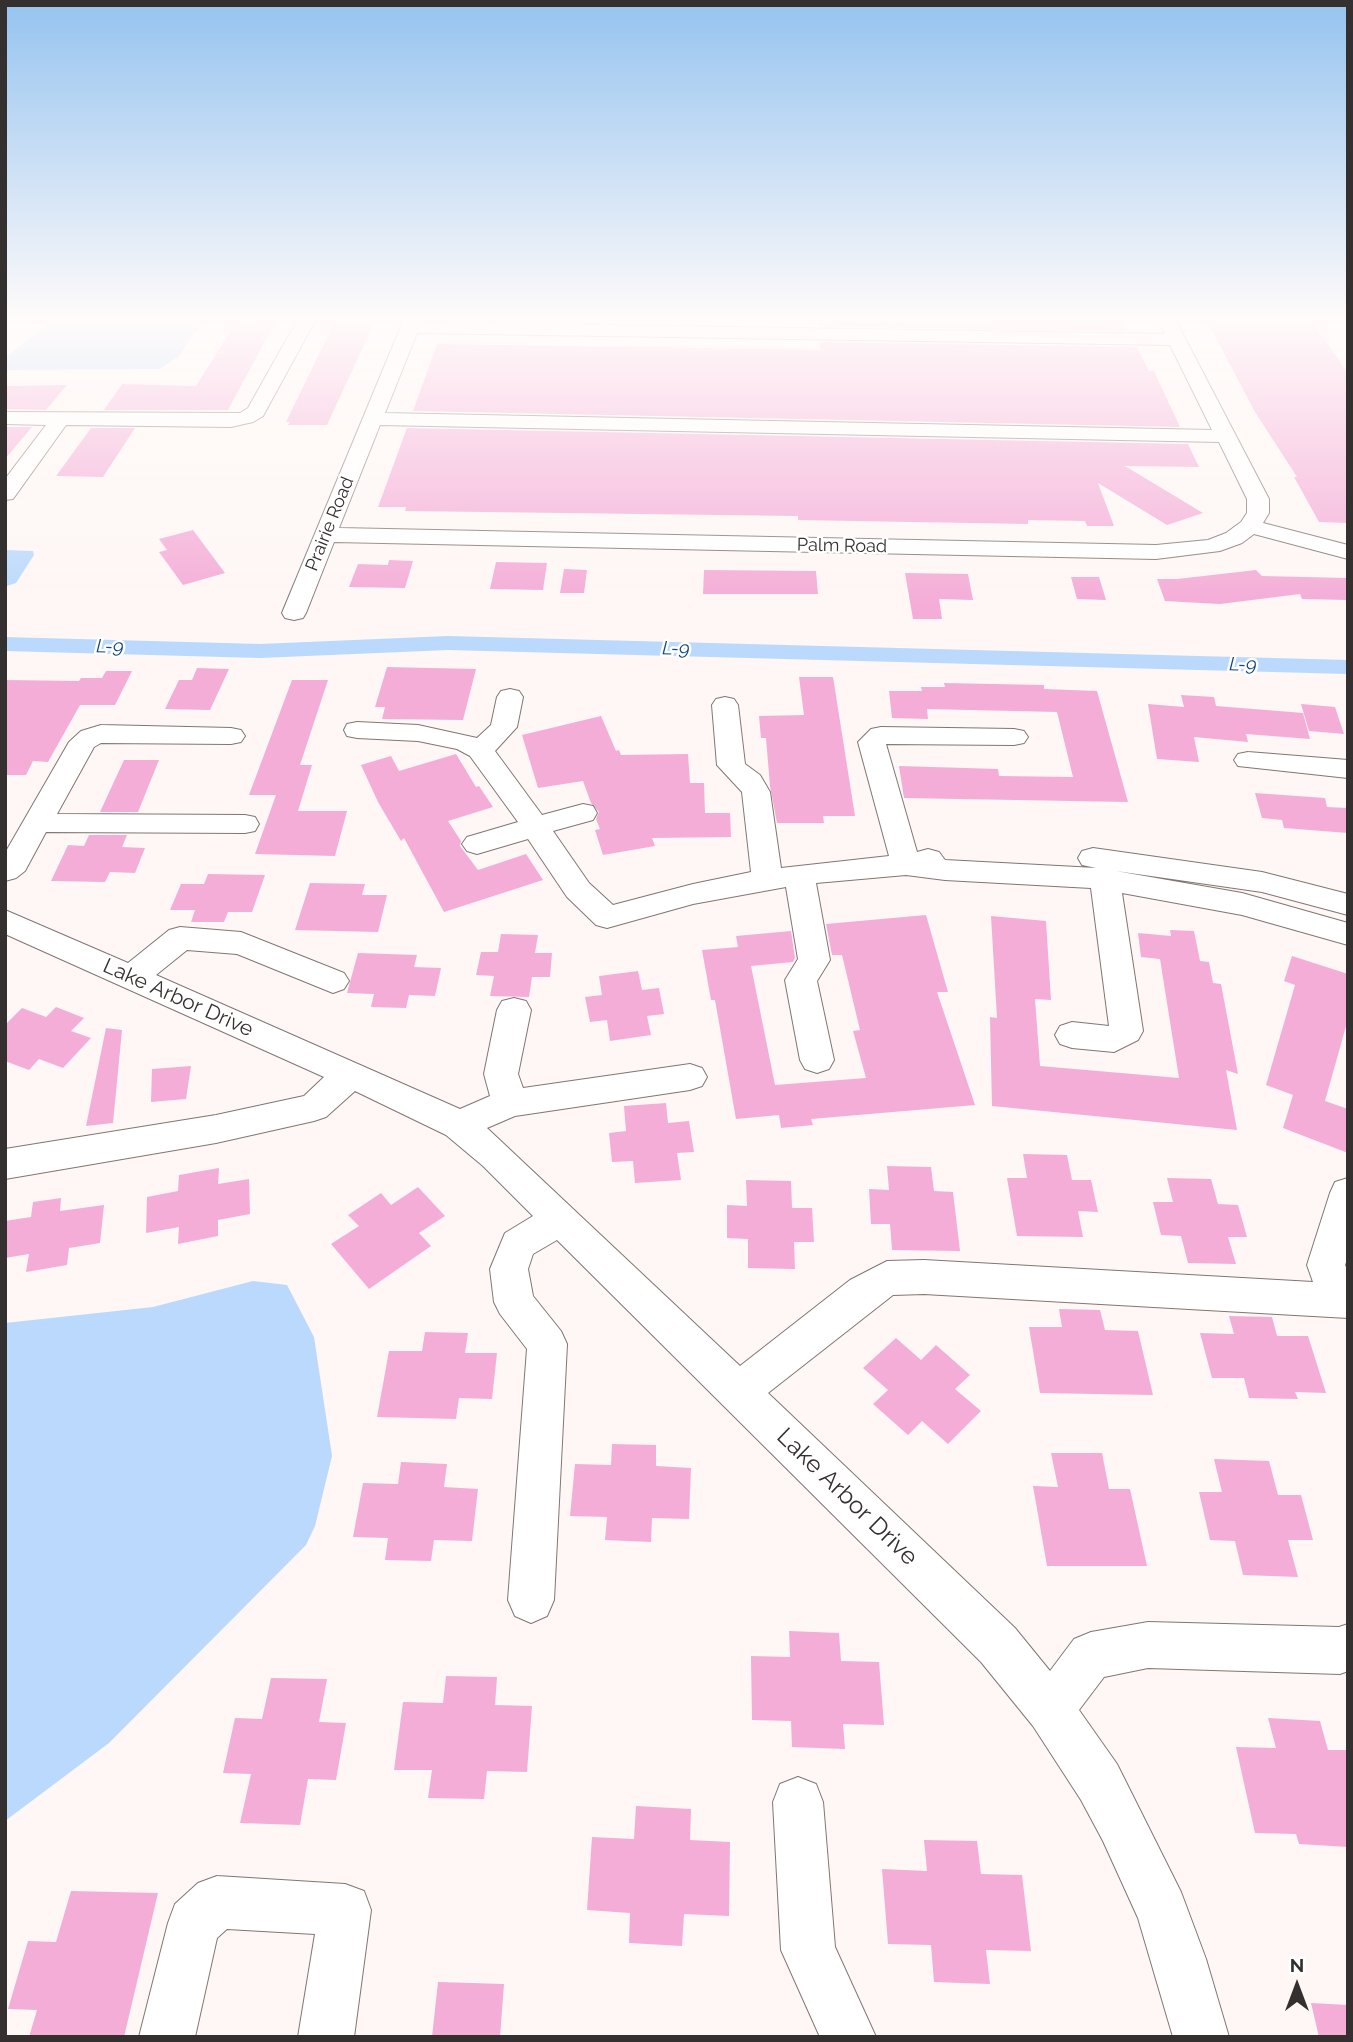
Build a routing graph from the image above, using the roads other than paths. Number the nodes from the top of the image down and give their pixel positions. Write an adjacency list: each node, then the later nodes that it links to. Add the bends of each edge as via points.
1 (252, 414): 4 (street, via 231,421)
2 (374, 414): 6 (street, Prairie Road)
3 (1215, 414): 7 (street)
4 (62, 417): 5 (street); 8 (street)
5 (5, 418)
6 (372, 419): 7 (street); 10 (street, Prairie Road)
7 (1226, 436): 9 (street, via 1258,499 1258,513)
8 (8, 487)
9 (1250, 526): 10 (street, Palm Road, via 1212,546 1156,552); 11 (street)
10 (326, 535): 12 (street, Prairie Road)
11 (1348, 552)
12 (294, 613)
13 (510, 697): 18 (street, via 505,727)
14 (725, 705): 29 (street, via 731,765 756,792)
15 (357, 730): 18 (street, via 418,733)
16 (231, 736): 22 (street, via 101,733 91,737 83,742)
17 (1014, 737): 26 (street, via 881,735 872,743)
18 (480, 750): 24 (street)
19 (1248, 760): 20 (street)
20 (1348, 769)
21 (583, 813): 24 (lane)
22 (38, 823): 23 (street); 27 (street)
23 (245, 824)
24 (535, 827): 25 (street); 29 (street, via 578,890 607,917)
25 (477, 844)
26 (906, 865): 28 (street); 30 (street); 31 (street, via 945,855 1012,851 1115,860 1262,882)
27 (5, 872)
28 (799, 875): 29 (street); 38 (street, via 814,960 801,980)
29 (767, 879)
30 (1105, 879): 33 (street, via 1242,904); 37 (street, via 1126,1031 1114,1039)
31 (1348, 905)
32 (5, 921): 34 (street, Lake Arbor Drive)
33 (1348, 934)
34 (132, 977): 35 (street, via 180,939 241,943); 39 (street, Lake Arbor Drive)
35 (333, 981)
36 (514, 1010): 41 (street, via 501,1074)
37 (1072, 1035)
38 (817, 1060)
39 (351, 1074): 42 (street, Lake Arbor Drive); 43 (street, via 314,1107 216,1129)
40 (690, 1077): 41 (street)
41 (510, 1102): 42 (street)
42 (459, 1125): 45 (street, Lake Arbor Drive)
43 (5, 1164)
44 (1348, 1192): 46 (street, via 1326,1265)
45 (561, 1219): 47 (street, Lake Arbor Drive); 48 (street, via 518,1244 509,1269 514,1302 547,1344)
46 (1344, 1300): 47 (street, via 887,1278)
47 (738, 1392): 50 (street, Lake Arbor Drive, via 998,1644)
48 (531, 1600)
49 (1348, 1647): 50 (street, via 1340,1651 1148,1645 1091,1656)
50 (1050, 1709): 55 (street, Lake Arbor Drive, via 1099,1782 1127,1835 1179,1959)
51 (798, 1802): 54 (street, via 808,1950)
52 (167, 2037): 53 (street, via 194,1923 217,1902 345,1910)
53 (326, 2037)
54 (848, 2037)
55 (1200, 2037)

